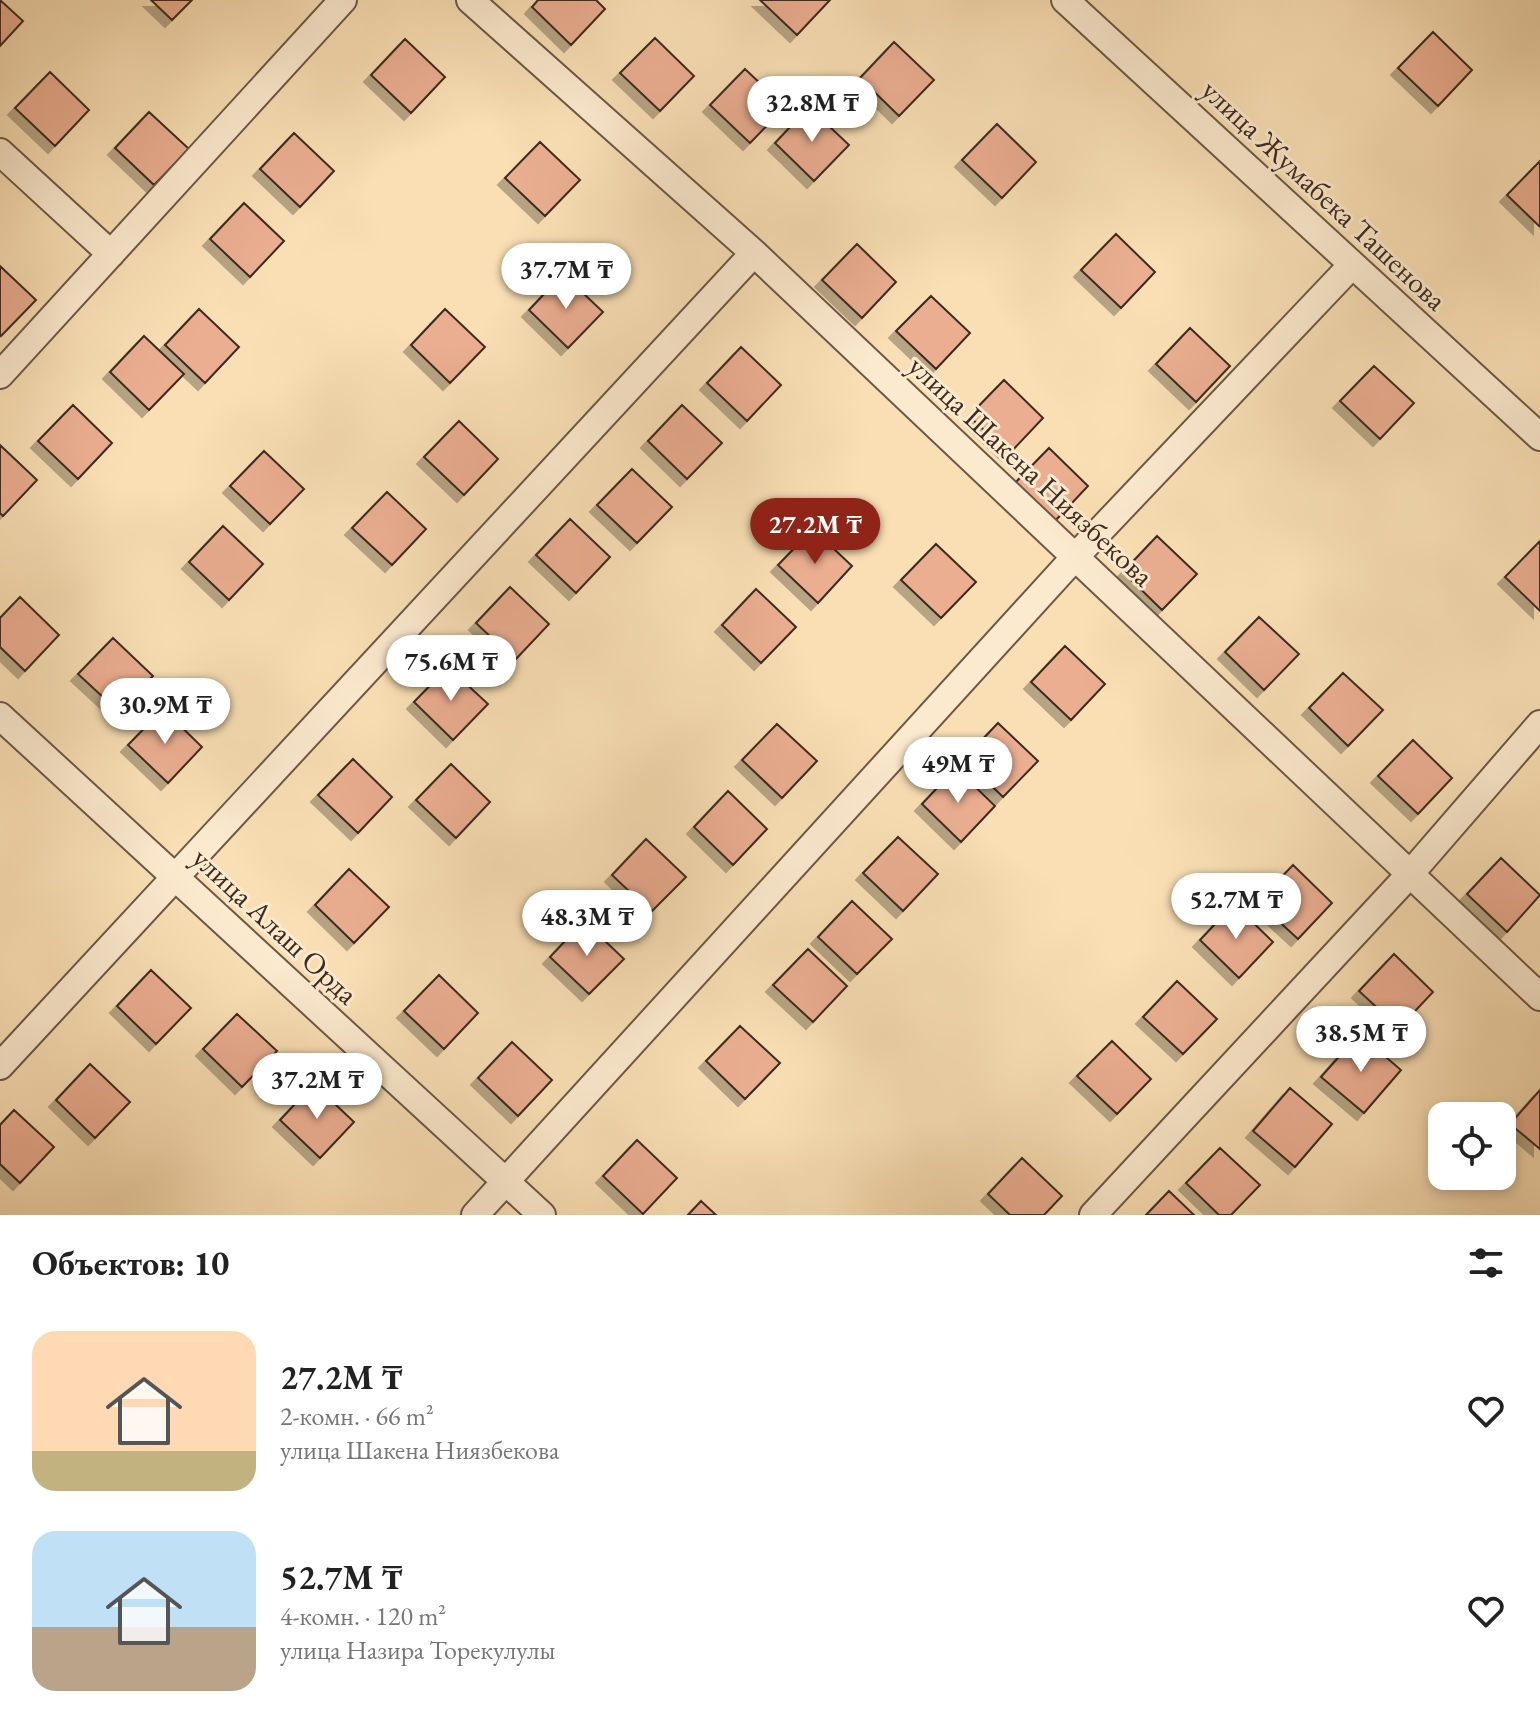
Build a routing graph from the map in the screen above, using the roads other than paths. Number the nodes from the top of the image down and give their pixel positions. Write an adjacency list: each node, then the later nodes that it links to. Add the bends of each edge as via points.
1 (343, 0): 6 (street)
2 (470, 0): 5 (street, улица Шакена Ниязбекова)
3 (1065, 0): 7 (street, улица Жумабека Ташенова)
4 (0, 152): 6 (street)
5 (754, 253): 10 (street, улица Шакена Ниязбекова); 14 (street)
6 (111, 254): 8 (street)
7 (1352, 265): 9 (street, улица Жумабека Ташенова); 10 (street)
8 (0, 375)
9 (1540, 437)
10 (1075, 557): 13 (street, улица Шакена Ниязбекова); 17 (street)
11 (0, 716): 14 (street, улица Алаш Орда)
12 (1540, 724): 13 (street)
13 (1410, 874): 15 (street, улица Шакена Ниязбекова); 20 (street)
14 (175, 877): 16 (street); 17 (street, улица Алаш Орда)
15 (1540, 997)
16 (0, 1066)
17 (505, 1181): 18 (street); 19 (street, улица Алаш Орда)
18 (475, 1215)
19 (542, 1215)
20 (1093, 1215)

